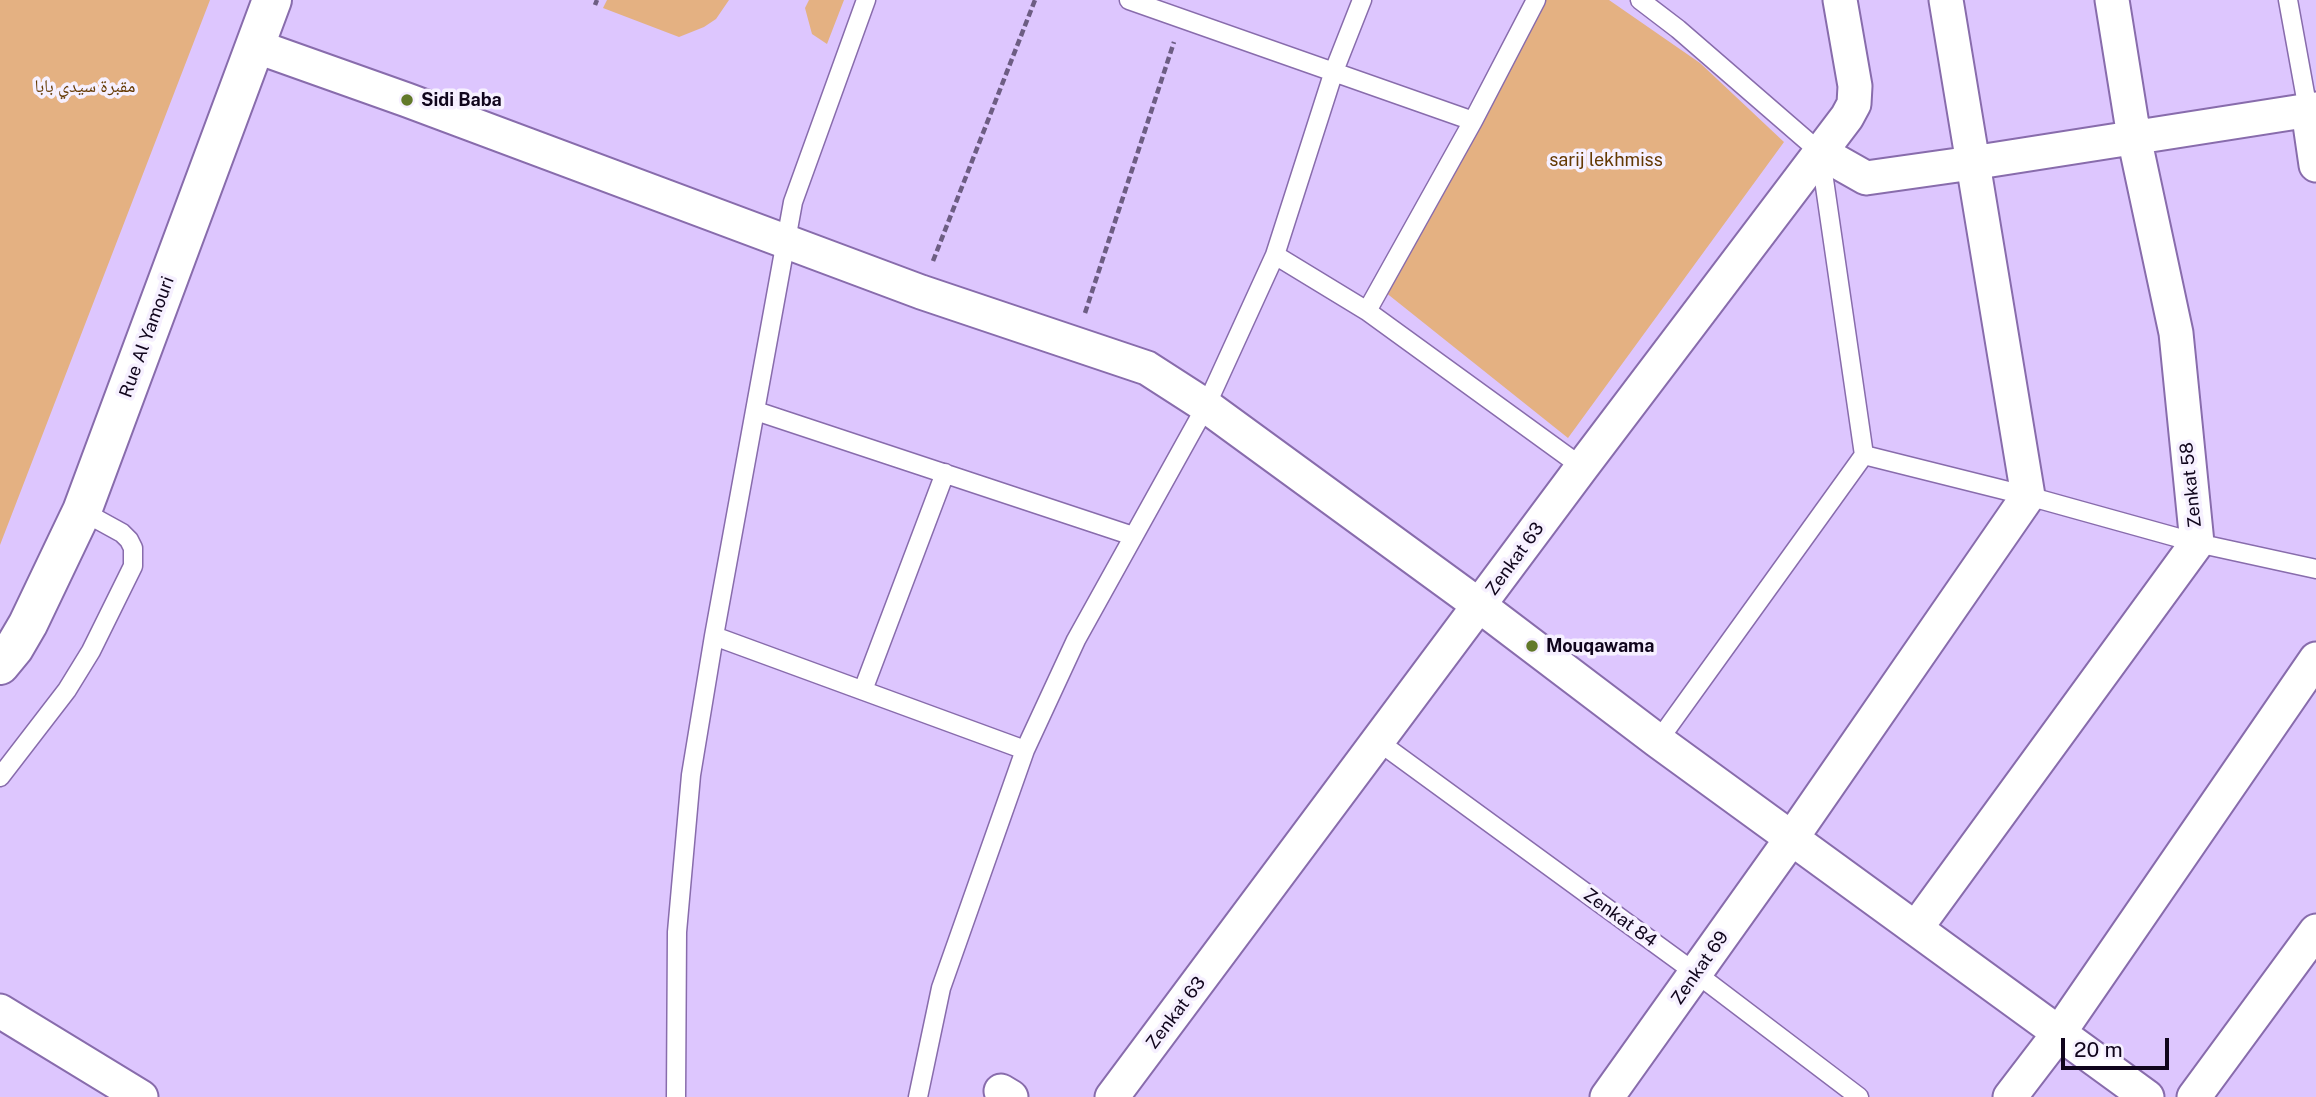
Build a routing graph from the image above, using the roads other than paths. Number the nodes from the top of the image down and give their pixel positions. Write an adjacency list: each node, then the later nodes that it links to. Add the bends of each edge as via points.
1 (272, 0): 11 (street, Rue Al Yamouri)
2 (866, 0): 19 (lane, via 793,202)
3 (1129, 0): 12 (lane)
4 (1362, 0): 12 (lane)
5 (1536, 0): 14 (lane)
6 (1640, 0): 16 (lane)
7 (1840, 0): 16 (street, Zenkat 63, via 1854,104)
8 (1946, 0): 17 (street)
9 (2112, 0): 15 (street, Zenkat 58)
10 (2288, 0): 13 (lane)
11 (255, 46): 19 (street); 28 (street, Rue Al Yamouri)
12 (1334, 71): 14 (lane); 20 (lane)
13 (2312, 110): 15 (street); 18 (street)
14 (1473, 121): 21 (lane)
15 (2134, 138): 17 (street); 30 (street, Zenkat 58, via 2176,333)
16 (1819, 152): 17 (street, via 1866,178); 24 (lane); 25 (street, Zenkat 63)
17 (1972, 163): 27 (street)
18 (2316, 165)
19 (786, 243): 22 (street, via 1147,368); 23 (lane)
20 (1275, 255): 21 (lane); 22 (lane)
21 (1367, 311): 25 (lane)
22 (1206, 406): 29 (lane); 32 (street)
23 (756, 411): 26 (lane); 33 (lane)
24 (1864, 455): 27 (lane); 37 (lane)
25 (1583, 467): 32 (street, Zenkat 63)
26 (945, 473): 29 (lane); 36 (lane)
27 (2028, 496): 30 (lane); 41 (street, Zenkat 69)
28 (82, 511): 35 (street, Rue Al Yamouri, via 28,624); 40 (lane, via 129,540 133,566 67,690)
29 (1133, 536): 39 (lane, via 1076,640)
30 (2197, 543): 31 (lane); 42 (street, Zenkat 58)
31 (2316, 569)
32 (1480, 606): 37 (street); 38 (street, Zenkat 63)
33 (714, 636): 36 (lane); 48 (lane, via 691,775 677,932)
34 (2316, 659): 46 (street)
35 (0, 665)
36 (863, 691): 39 (lane)
37 (1658, 741): 41 (street)
38 (1380, 742): 44 (lane, Zenkat 84); 50 (street, Zenkat 63)
39 (1025, 750): 49 (lane, via 941,988)
40 (0, 777)
41 (1791, 839): 42 (street); 44 (street, Zenkat 69)
42 (1916, 928): 46 (street)
43 (2316, 931): 55 (street)
44 (1696, 974): 51 (street, Zenkat 69); 52 (lane, Zenkat 84)
45 (0, 1011): 47 (street)
46 (2059, 1033): 53 (street); 54 (street)
47 (141, 1097)
48 (676, 1097)
49 (918, 1097)
50 (1112, 1097)
51 (1607, 1097)
52 (1859, 1097)
53 (2010, 1097)
54 (2147, 1097)
55 (2194, 1097)

